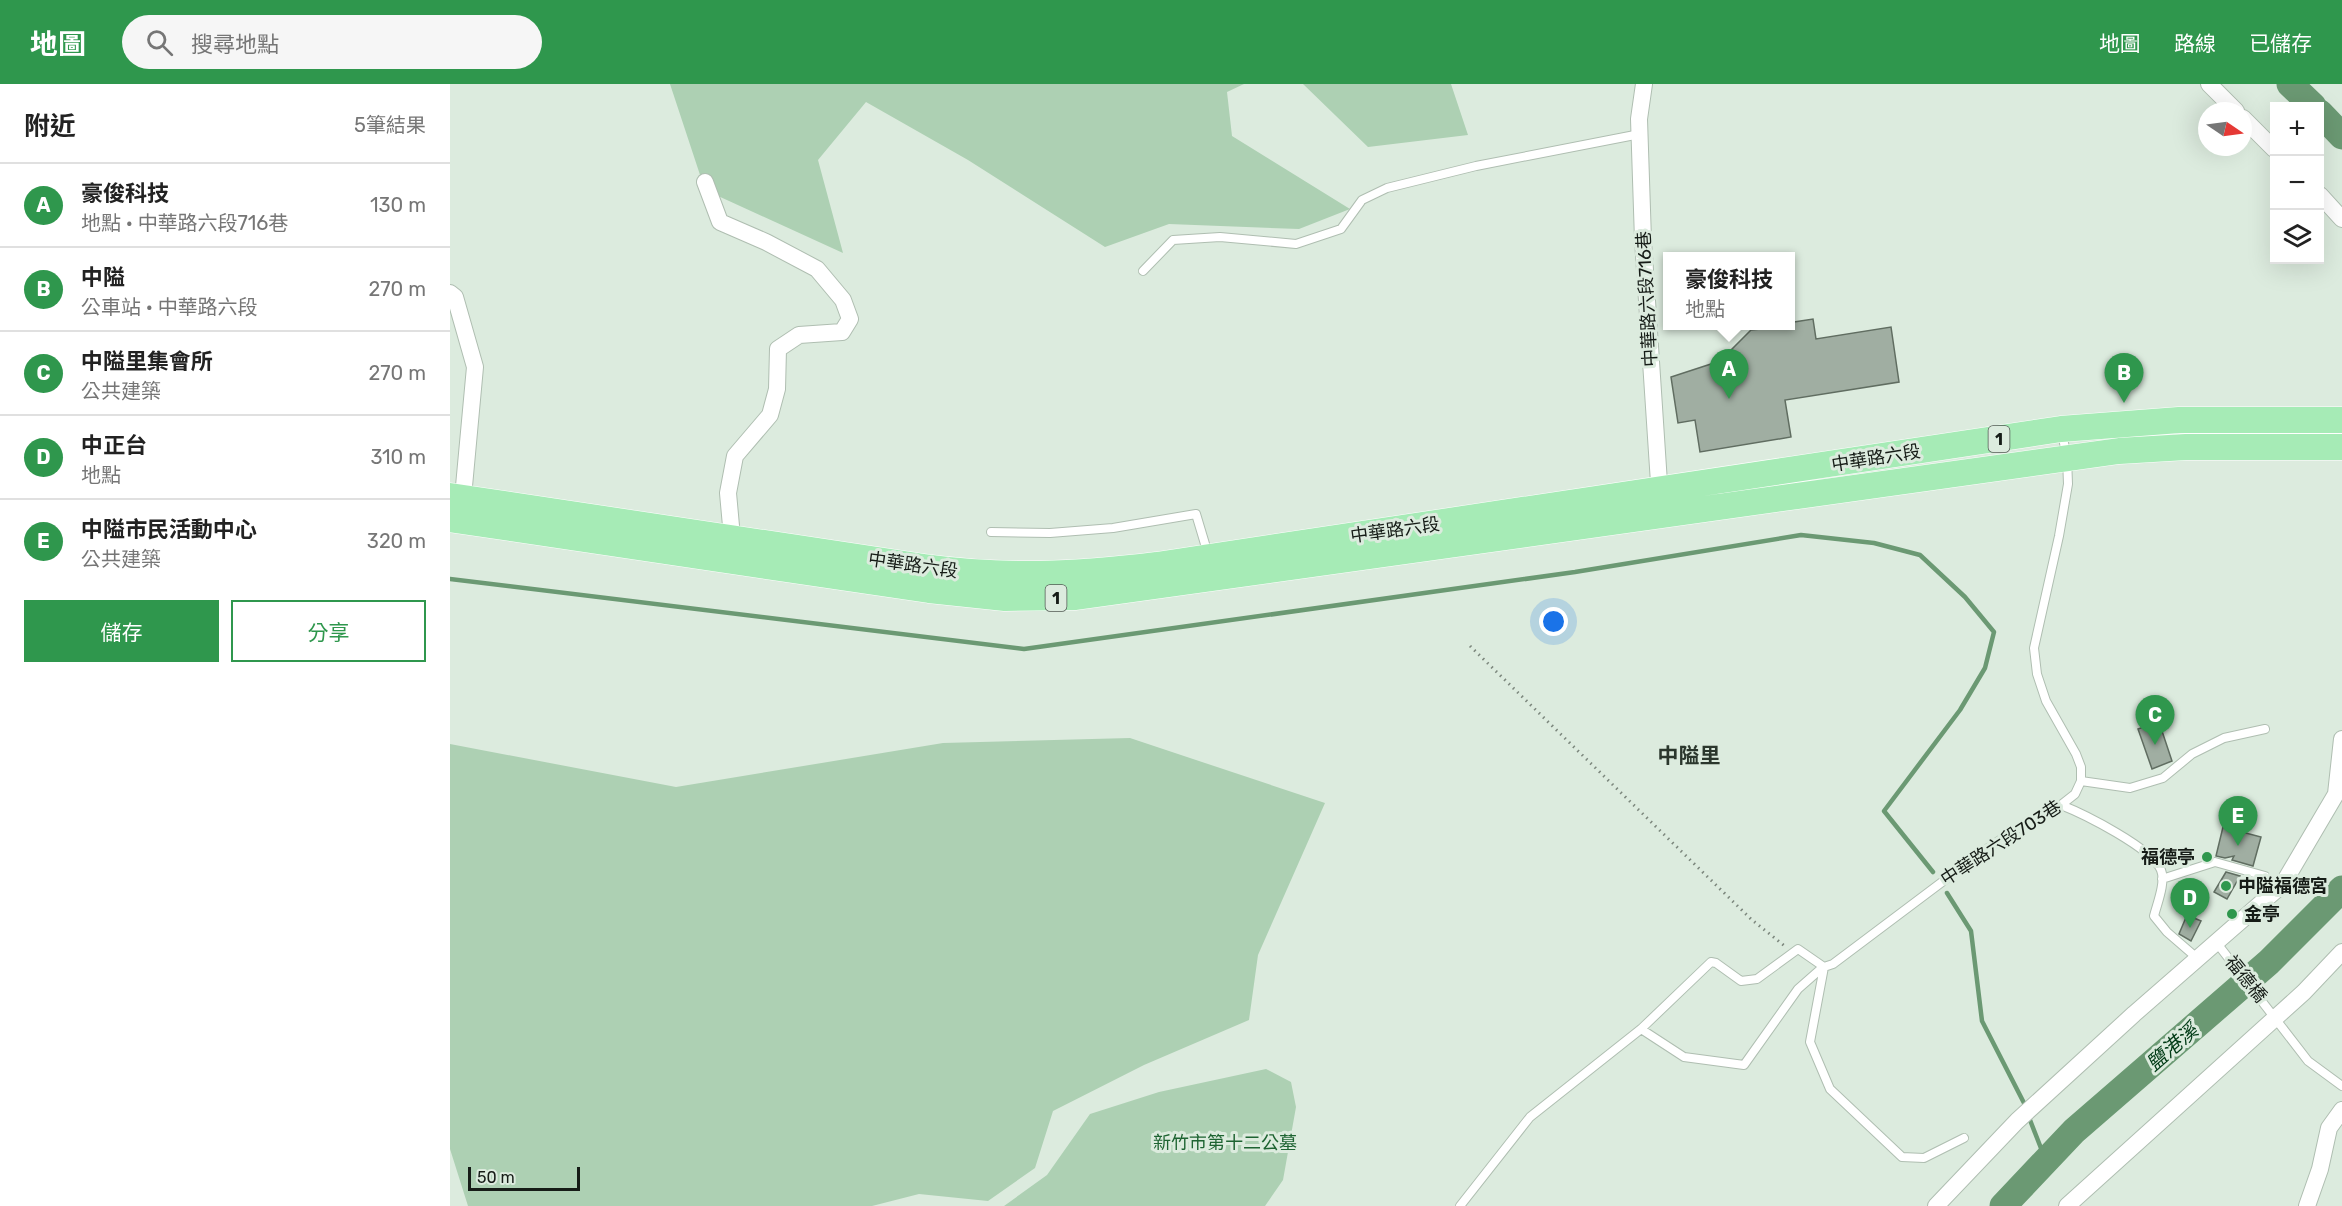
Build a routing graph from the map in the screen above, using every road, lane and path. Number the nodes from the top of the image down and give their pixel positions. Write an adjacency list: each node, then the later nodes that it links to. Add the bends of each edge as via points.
1 (1644, 84): 5 (street, 中華路六段716巷)
2 (2208, 84): 3 (street)
3 (2227, 102)
4 (2252, 127): 6 (street)
5 (1640, 134): 10 (lane, via 1387,188 1362,200 1341,229 1296,244 1220,237 1173,240); 17 (street, 中華路六段716巷, via 1643,251)
6 (2270, 145)
7 (705, 182): 21 (street, via 720,222 817,269 843,300 850,319 842,332 799,335 778,349 777,389 770,415 735,456 728,493)
8 (2324, 200): 9 (street)
9 (2342, 219)
10 (1143, 271)
11 (450, 293): 16 (street, via 455,297 475,367)
12 (2342, 420): 13 (main road, 中華路六段 / 1, via 2179,420)
13 (2061, 429): 15 (lane); 17 (main road, 中華路六段 / 1)
14 (2342, 447): 15 (main road, 中華路六段 / 1, via 2186,447)
15 (2067, 458): 17 (main road, 中華路六段 / 1); 26 (lane, via 2068,484 2059,536 2034,648 2043,692 2076,754)
16 (457, 496): 18 (main road, 中華路六段 / 1)
17 (1661, 502): 18 (main road, 中華路六段 / 1, via 1162,587 1044,598 929,590); 22 (main road, 中華路六段 / 1)
18 (506, 517): 19 (main road, 中華路六段 / 1); 21 (main road, 中華路六段 / 1)
19 (450, 519)
20 (991, 532): 22 (lane, via 1103,529 1196,514)
21 (732, 537): 22 (main road, 中華路六段 / 1, via 924,567 1046,576)
22 (1209, 557)
23 (1470, 646): 32 (path, via 1752,920)
24 (2265, 729): 26 (lane, via 2224,738 2192,754 2163,778 2130,788)
25 (2342, 739): 30 (street, via 2336,794 2289,875)
26 (2081, 781): 27 (lane, 中華路六段703巷, via 2075,794)
27 (2061, 805): 29 (lane, via 2137,846 2155,860); 34 (lane, 中華路六段703巷, via 1986,849)
28 (2265, 876): 29 (lane, via 2215,862)
29 (2162, 879): 33 (lane, via 2154,916)
30 (2216, 942): 33 (street); 35 (lane, 福德橋)
31 (2342, 952): 35 (street)
32 (1793, 953): 34 (lane, via 1798,950); 36 (lane, via 1757,979 1741,981 1711,962)
33 (2197, 958): 41 (street, via 2017,1121)
34 (1824, 967): 36 (lane, 中華路六段703巷, via 1798,988 1744,1065 1684,1057); 39 (lane, via 1810,1042 1830,1089 1902,1157 1924,1158)
35 (2276, 1017): 37 (lane, 福德橋, via 2308,1061); 42 (street)
36 (1641, 1029): 40 (lane, via 1530,1117)
37 (2342, 1086)
38 (2342, 1110): 43 (street, via 2329,1128)
39 (1964, 1138)
40 (1460, 1206)
41 (1936, 1206)
42 (2067, 1206)
43 (2307, 1206)

